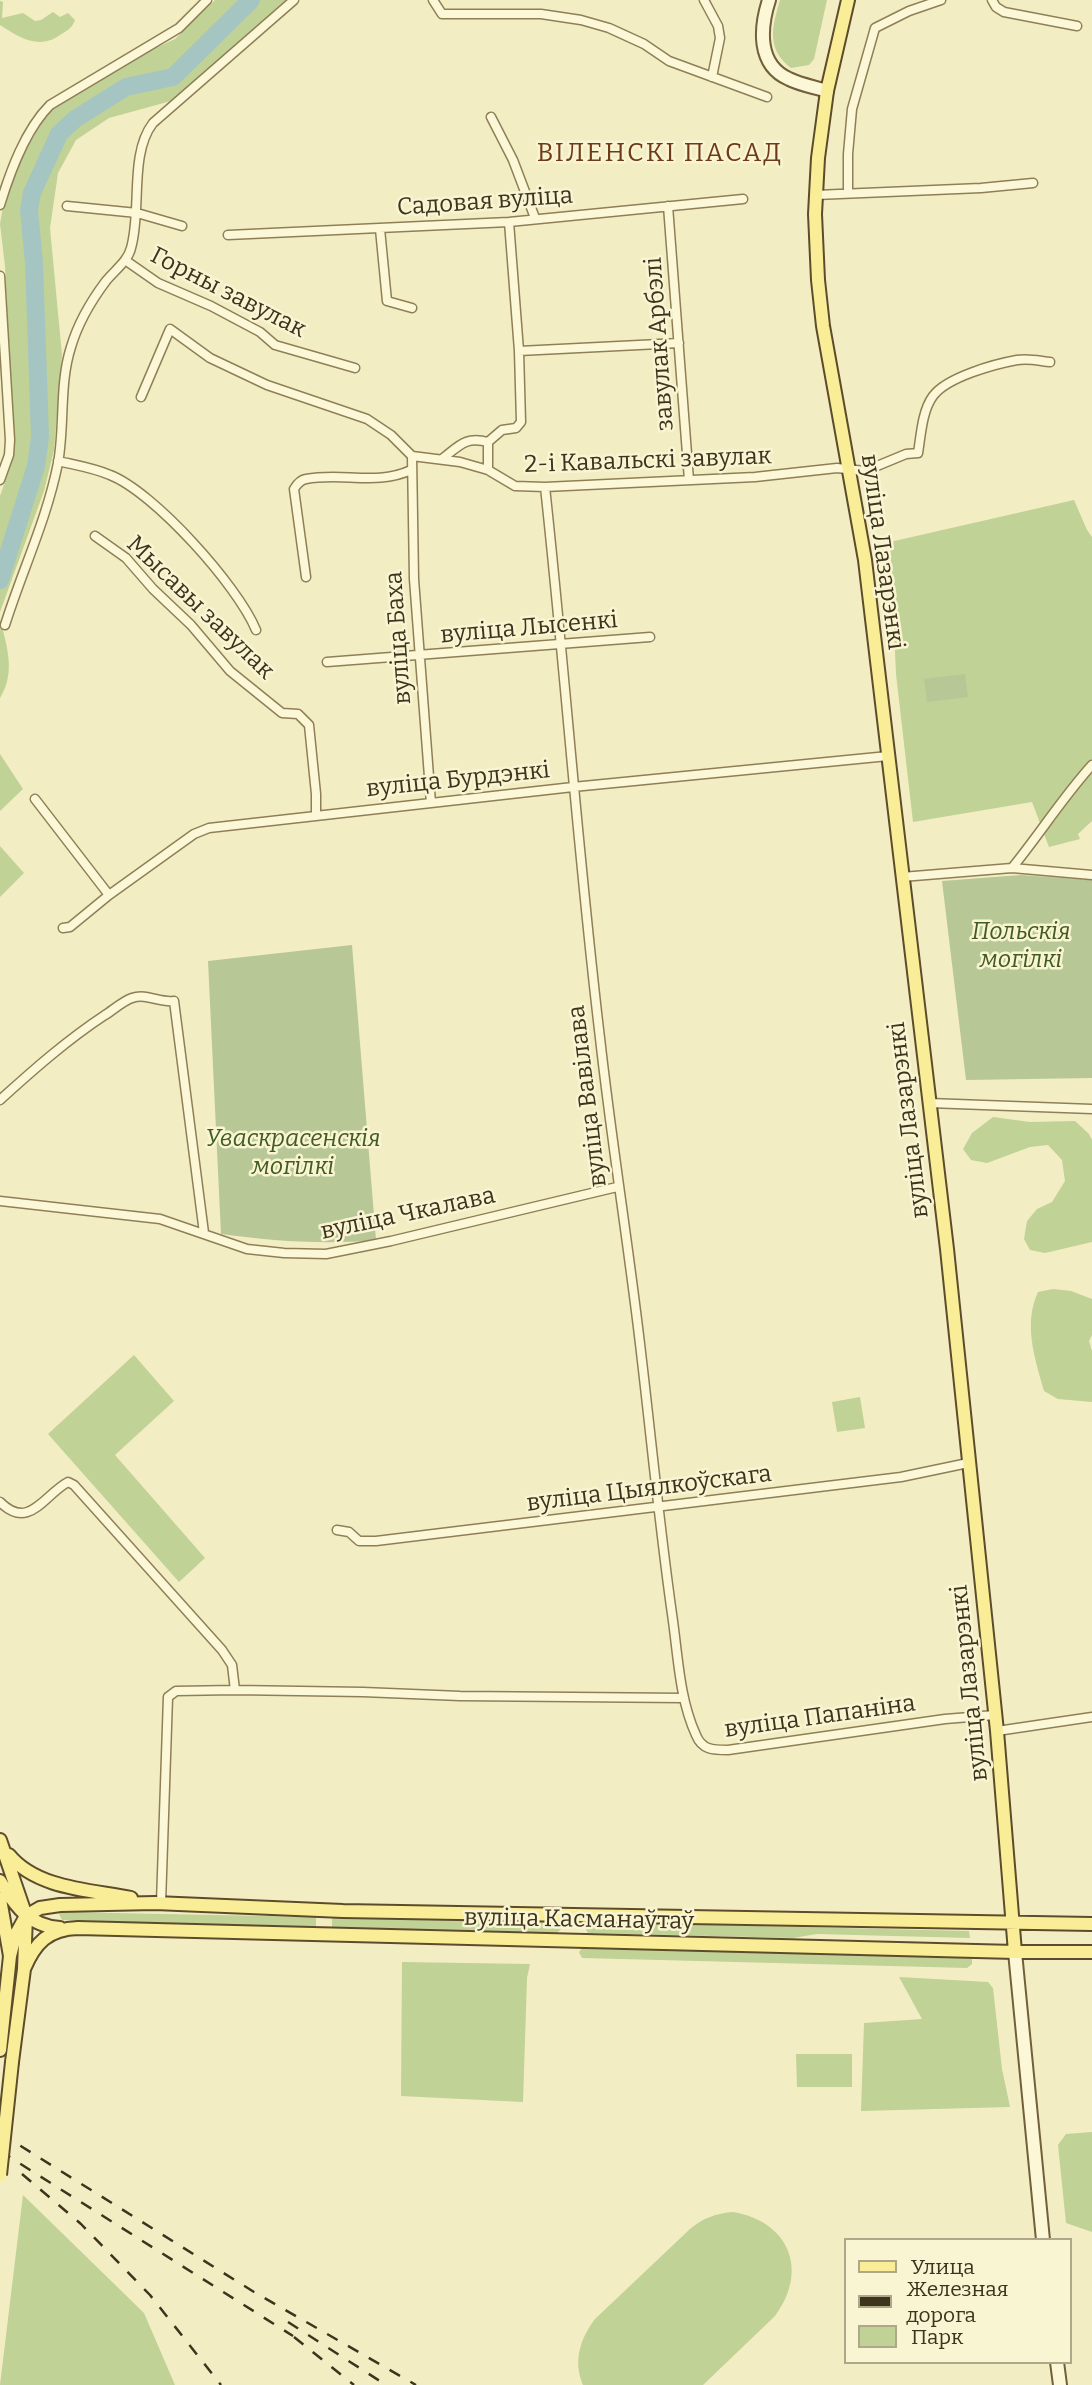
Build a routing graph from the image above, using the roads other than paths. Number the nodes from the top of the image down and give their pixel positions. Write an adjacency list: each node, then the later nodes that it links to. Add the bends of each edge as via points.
1 (206, 0): 18 (street, via 179,28 50,105 34,125)
2 (294, 0): 21 (street, via 146,132)
3 (433, 0): 10 (street, via 442,15 541,14 609,27 669,61)
4 (704, 0): 10 (street, via 720,37)
5 (769, 0): 11 (main road, via 762,29 766,56 775,70 789,79)
6 (848, 0): 11 (main road, вуліца Лазарэнкі)
7 (941, 0): 15 (street, via 875,27 852,109)
8 (992, 0): 9 (street, via 1004,12)
9 (1077, 26)
10 (712, 77): 12 (street)
11 (827, 91): 16 (main road, вуліца Лазарэнкі)
12 (767, 97)
13 (491, 117): 22 (street)
14 (1033, 183): 15 (street)
15 (848, 193): 16 (street)
16 (816, 195): 41 (main road, вуліца Лазарэнкі, via 818,281)
17 (744, 199): 20 (street, Садовая вуліца)
18 (0, 205)
19 (67, 206): 21 (street)
20 (668, 206): 22 (street, Садовая вуліца); 30 (street, завулак Арбэлі)
21 (137, 213): 24 (street); 27 (street)
22 (535, 218): 23 (street, Садовая вуліца)
23 (509, 222): 25 (street, Садовая вуліца); 31 (street)
24 (182, 226)
25 (380, 229): 26 (street, Садовая вуліца); 29 (street, via 387,301)
26 (228, 235)
27 (125, 260): 33 (street, Горны завулак, via 158,283 260,332 275,345); 38 (street, via 84,314 71,348)
28 (0, 276): 42 (street, via 9,455)
29 (412, 308)
30 (679, 343): 31 (street); 43 (street, завулак Арбэлі)
31 (519, 351): 35 (street, via 521,422)
32 (1050, 362): 41 (street, 2-і Кавальскі завулак, via 1018,360 960,377 932,397 918,453 865,471)
33 (355, 368)
34 (141, 397): 36 (street, via 170,329 210,358 267,385 367,419)
35 (488, 442): 37 (street, via 468,440); 40 (street)
36 (412, 456): 37 (street, 2-і Кавальскі завулак); 39 (street)
37 (442, 459): 40 (street, 2-і Кавальскі завулак)
38 (58, 461): 47 (street); 48 (street, via 112,475 146,497 205,556 248,611)
39 (411, 470): 46 (street, via 382,479 298,483 294,489); 51 (street, вуліца Баха)
40 (488, 470): 44 (street, 2-і Кавальскі завулак, via 515,486)
41 (850, 470): 43 (street, 2-і Кавальскі завулак); 53 (main road, вуліца Лазарэнкі)
42 (0, 480)
43 (689, 480): 44 (street, 2-і Кавальскі завулак)
44 (545, 487): 50 (street, вуліца Вавілава)
45 (94, 536): 58 (street, Мысавы завулак, via 126,558 230,671 282,713 298,715 309,725)
46 (306, 577)
47 (5, 625)
48 (256, 629)
49 (650, 637): 50 (street, вуліца Лысенкі)
50 (563, 645): 51 (street, вуліца Лысенкі); 55 (street, вуліца Вавілава)
51 (419, 657): 52 (street, вуліца Лысенкі); 57 (street, вуліца Баха)
52 (327, 662)
53 (888, 756): 55 (street, вуліца Бурдэнкі); 61 (main road, вуліца Лазарэнкі)
54 (1092, 765): 59 (street)
55 (573, 787): 57 (street, вуліца Бурдэнкі); 67 (street, вуліца Вавілава)
56 (35, 799): 62 (street)
57 (431, 803): 58 (street, вуліца Бурдэнкі)
58 (316, 815): 62 (street, вуліца Бурдэнкі, via 209,828)
59 (1012, 868): 60 (street); 61 (street)
60 (1092, 875)
61 (902, 877): 65 (main road, вуліца Лазарэнкі)
62 (109, 895): 63 (street, вуліца Бурдэнкі)
63 (63, 928)
64 (0, 1100): 69 (street, via 130,998 174,1001)
65 (929, 1103): 66 (street); 70 (main road, вуліца Лазарэнкі)
66 (1092, 1110)
67 (617, 1187): 69 (street, вуліца Чкалава, via 326,1254 247,1249); 72 (street, вуліца Вавілава, via 640,1342)
68 (0, 1201): 69 (street, вуліца Чкалава, via 160,1219)
69 (204, 1233)
70 (968, 1463): 72 (street, вуліца Цыялкоўскага, via 901,1477); 76 (main road, вуліца Лазарэнкі)
71 (0, 1503): 74 (street, via 19,1513 34,1511 57,1488 68,1482 74,1485 222,1650 232,1665)
72 (657, 1506): 73 (street, вуліца Цыялкоўскага, via 376,1541 359,1541 349,1532); 75 (street, вуліца Вавілава)
73 (337, 1530)
74 (235, 1690): 75 (street); 82 (street, via 176,1691 168,1697)
75 (684, 1698): 76 (street, вуліца Папаніна, via 697,1738 712,1751)
76 (995, 1715): 78 (main road, вуліца Лазарэнкі)
77 (1092, 1717): 78 (street)
78 (997, 1731): 85 (main road, вуліца Лазарэнкі)
79 (2, 1844): 82 (main road, вуліца Касманаўтаў, via 21,1868 45,1881); 84 (main road)
80 (0, 1881): 84 (main road)
81 (0, 1899): 90 (main road)
82 (158, 1903): 83 (main road, вуліца Касманаўтаў); 85 (main road, вуліца Касманаўтаў)
83 (60, 1905): 84 (main road, вуліца Касманаўтаў); 87 (main road, via 49,1910 48,1919)
84 (26, 1916): 87 (main road, вуліца Касманаўтаў, via 50,1928); 90 (main road, via 15,1936); 91 (main road)
85 (1013, 1924): 86 (main road, вуліца Касманаўтаў); 88 (main road, вуліца Лазарэнкі)
86 (1092, 1924)
87 (65, 1929): 88 (main road, вуліца Касманаўтаў); 91 (main road, via 40,1940)
88 (1015, 1952): 89 (main road, вуліца Касманаўтаў); 94 (main road, вуліца Лазарэнкі)
89 (1092, 1952)
90 (9, 1963): 92 (main road)
91 (24, 1969): 93 (main road, bridge)
92 (0, 2050)
93 (0, 2175)
94 (1043, 2238)
95 (1057, 2364): 96 (main road)
96 (1060, 2385)

